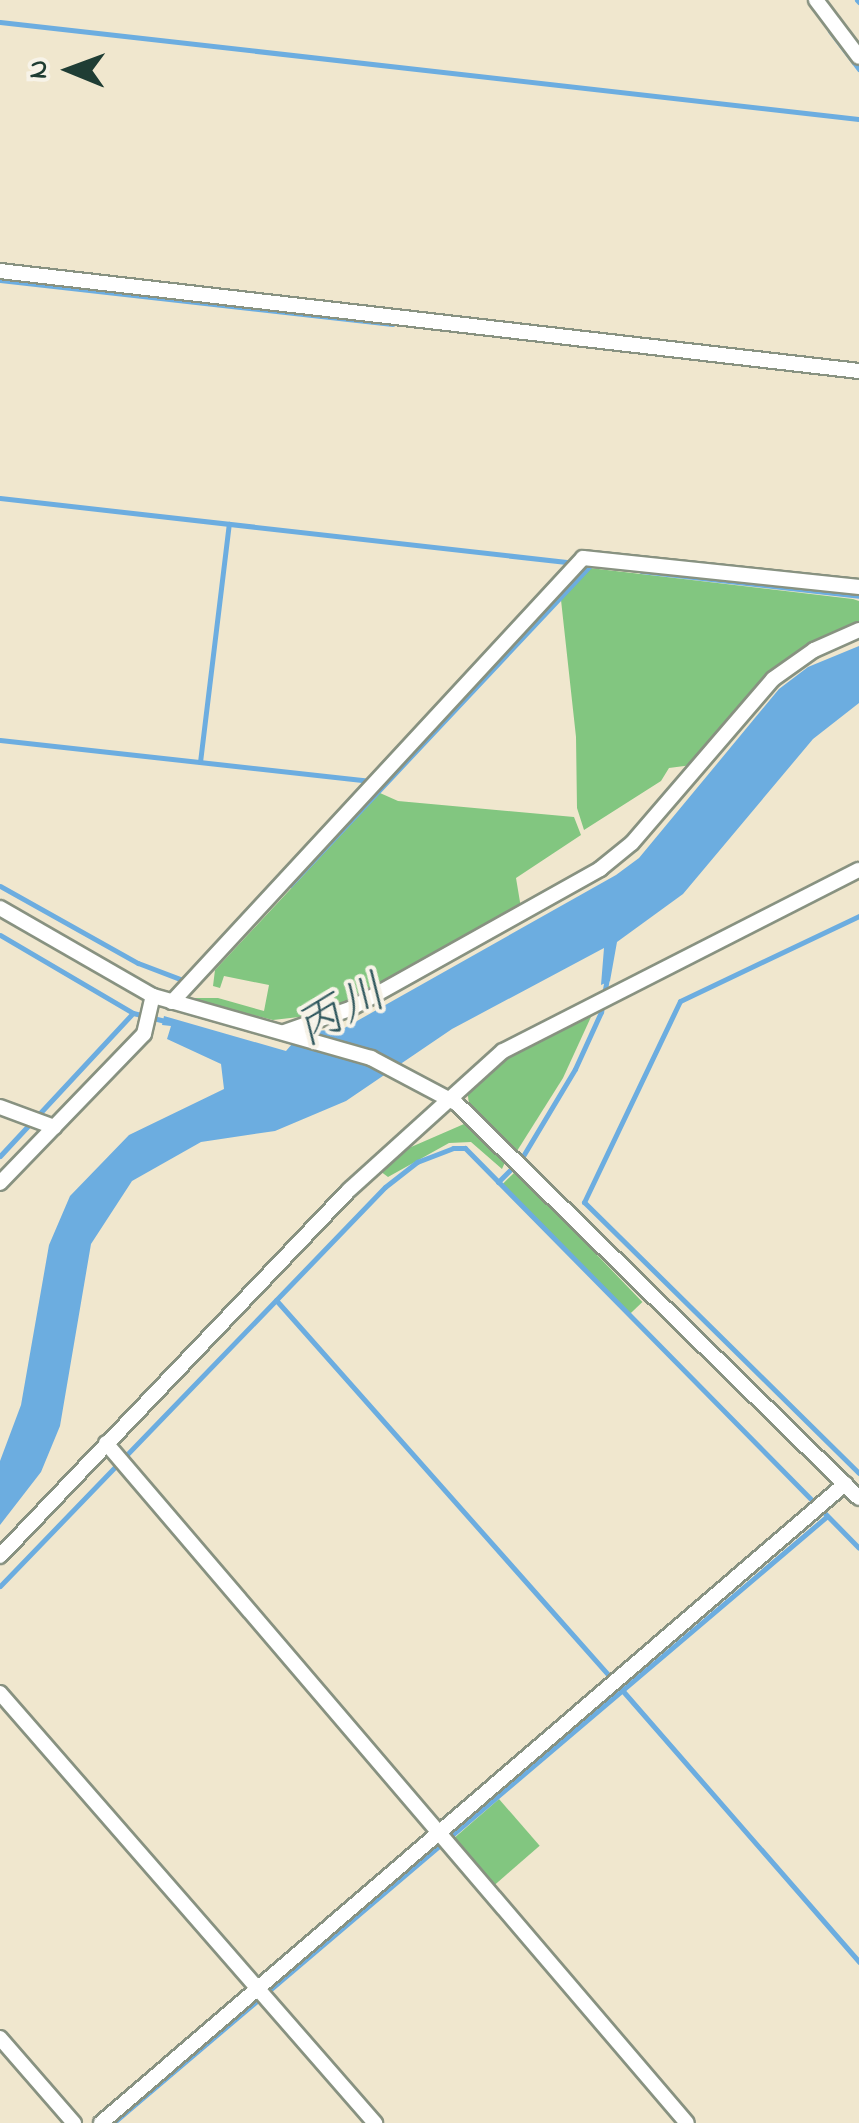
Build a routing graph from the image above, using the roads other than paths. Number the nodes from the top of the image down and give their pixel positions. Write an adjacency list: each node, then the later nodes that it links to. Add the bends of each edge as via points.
1 (816, 0): 2 (street)
2 (859, 58)
3 (0, 270): 4 (street)
4 (859, 370)
5 (857, 587): 10 (street, via 578,564)
6 (859, 630): 11 (street, via 784,670 632,843 600,869 350,1009)
7 (859, 870): 12 (street, via 528,1033)
8 (0, 908): 9 (street)
9 (154, 996): 10 (street); 14 (street, via 150,1018)
10 (172, 1002): 11 (street)
11 (290, 1034): 12 (street, via 371,1058)
12 (443, 1096): 16 (street); 17 (street)
13 (0, 1107): 14 (street)
14 (42, 1120): 15 (street)
15 (0, 1183)
16 (110, 1448): 19 (street); 21 (street)
17 (845, 1484): 18 (street); 21 (street)
18 (859, 1498)
19 (0, 1556)
20 (0, 1693): 22 (street)
21 (441, 1839): 22 (street); 27 (street)
22 (259, 1992): 25 (street); 26 (street)
23 (0, 2038): 24 (street)
24 (74, 2123)
25 (101, 2123)
26 (375, 2123)
27 (687, 2123)

